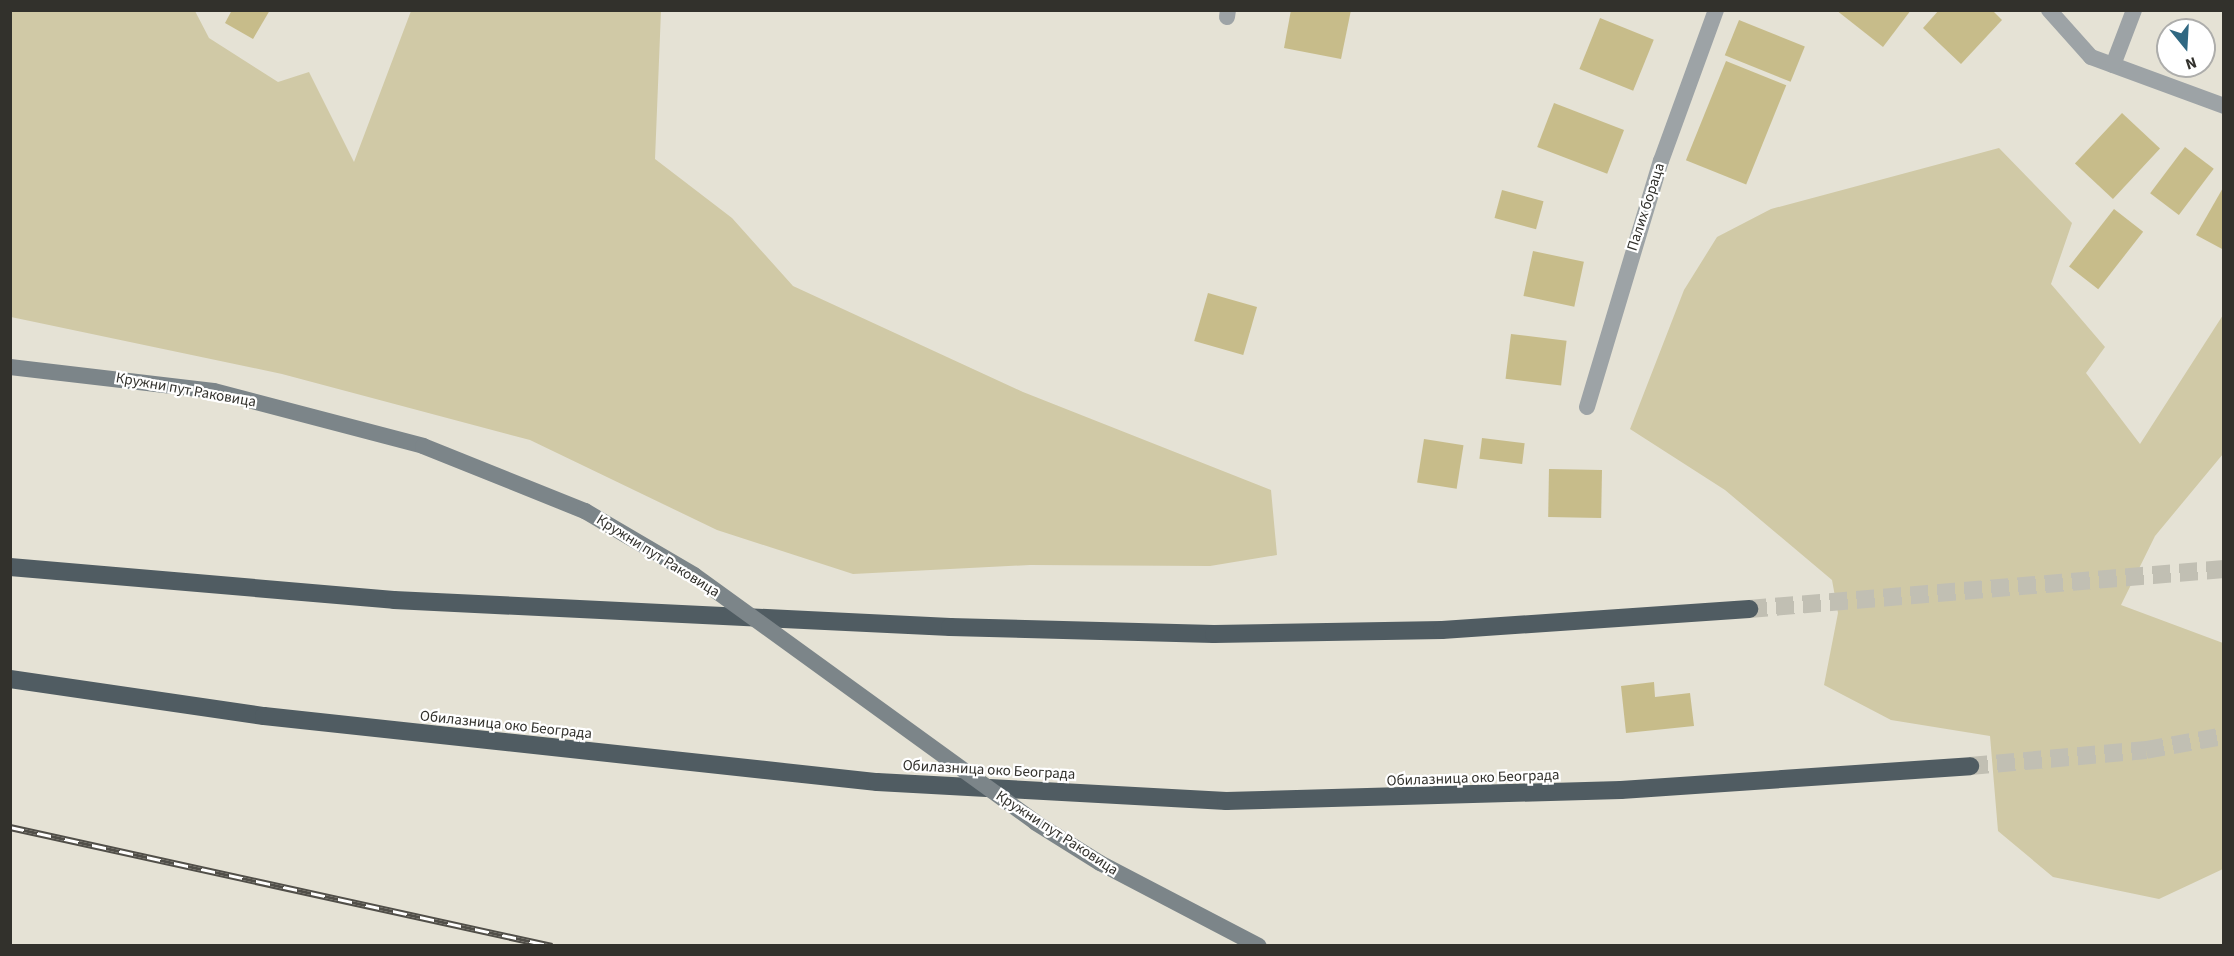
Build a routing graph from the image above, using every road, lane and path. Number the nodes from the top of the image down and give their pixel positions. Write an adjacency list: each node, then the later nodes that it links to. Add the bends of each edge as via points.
1 (1716, 10): 7 (street, Палих бораца, via 1660,161)
2 (2049, 10): 4 (street, via 2084,51)
3 (2134, 10): 4 (street)
4 (2114, 65): 5 (street)
5 (2223, 106)
6 (10, 367): 12 (main road, Кружни пут Раковица, bridge, via 214,391 423,446 585,511 694,575 1036,823 1100,863)
7 (1587, 406)
8 (10, 567): 9 (highway, via 601,612 1214,634 1442,630)
9 (1749, 609)
10 (10, 679): 11 (highway, Обилазница око Београда, via 264,716 866,781 1191,799 1462,797)
11 (1970, 766)
12 (1259, 945)

